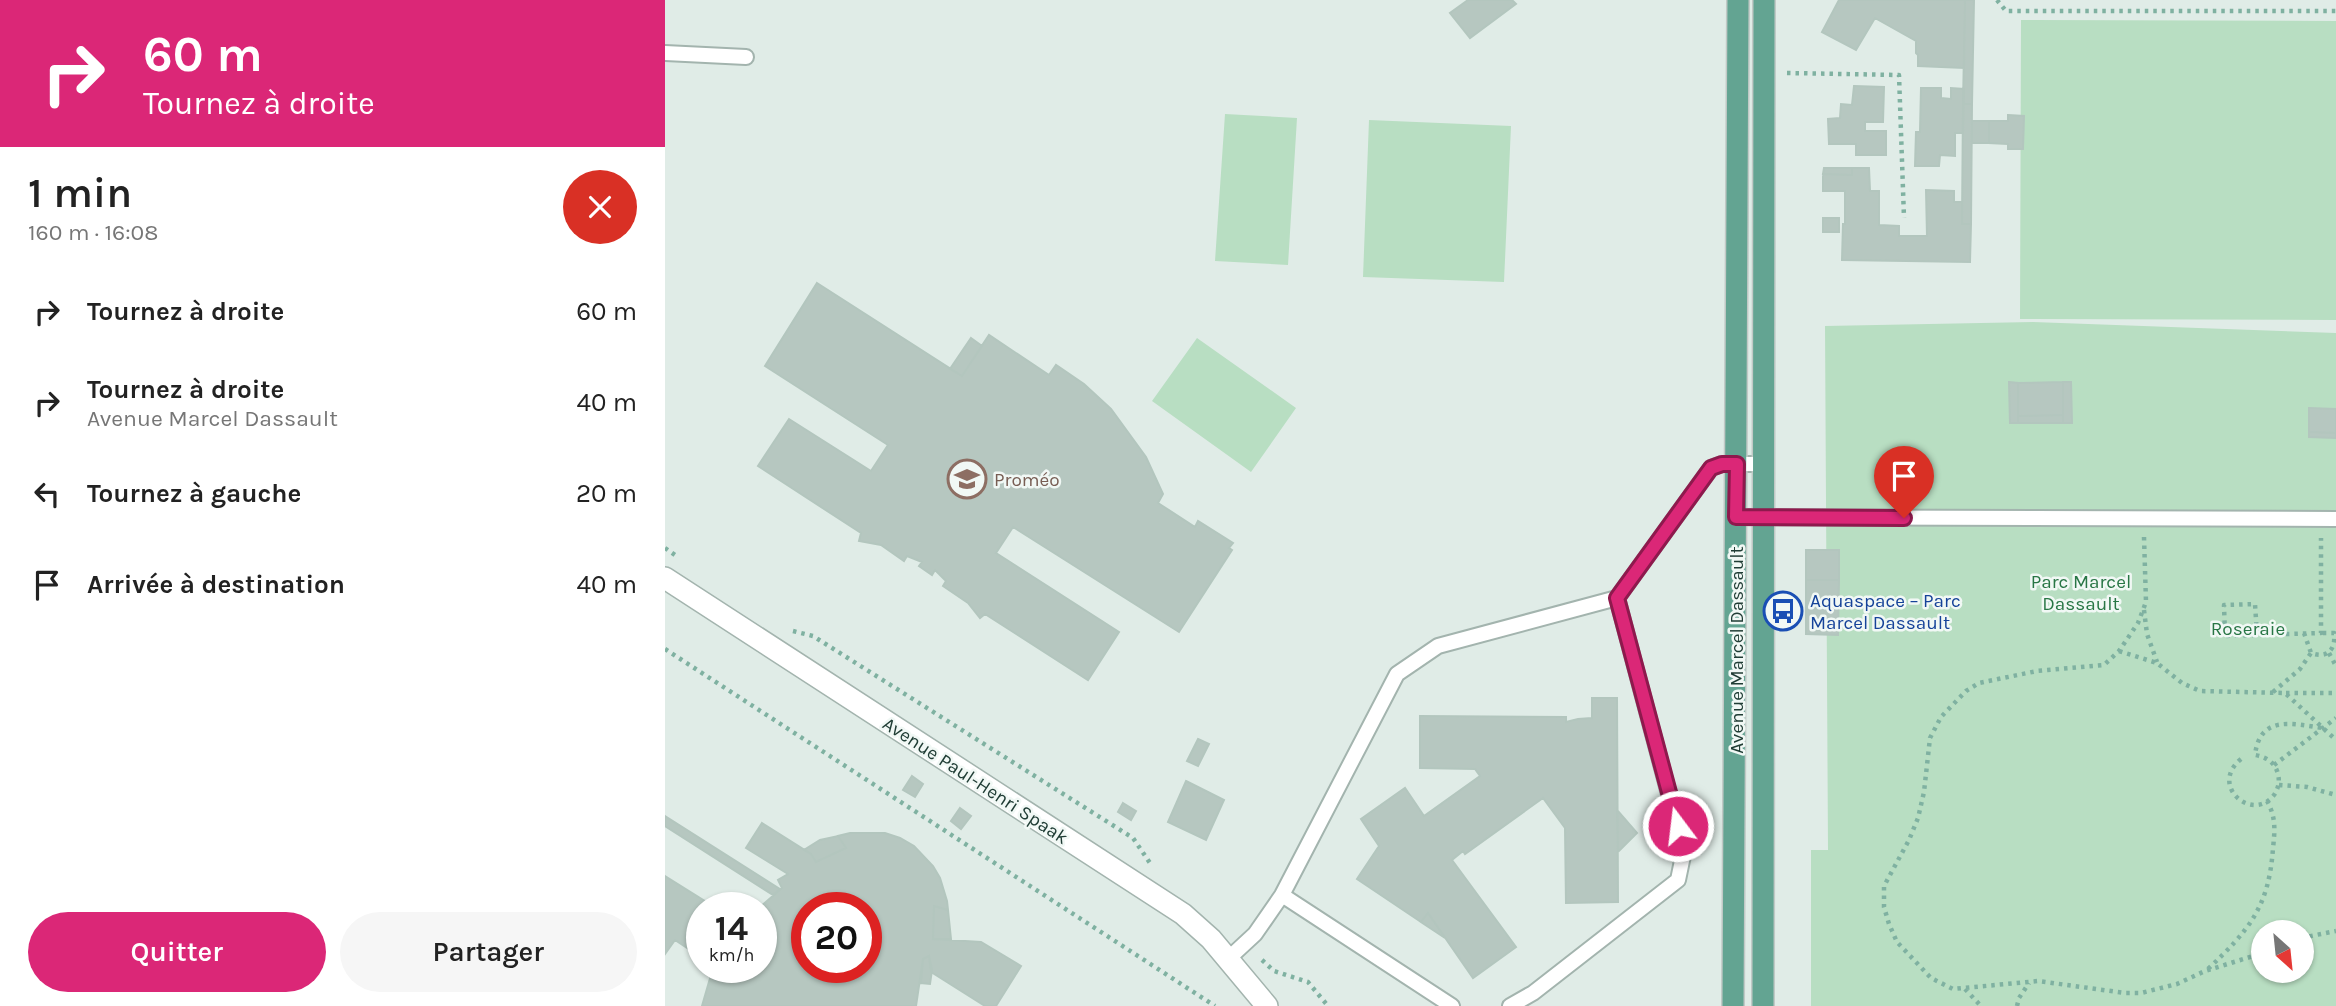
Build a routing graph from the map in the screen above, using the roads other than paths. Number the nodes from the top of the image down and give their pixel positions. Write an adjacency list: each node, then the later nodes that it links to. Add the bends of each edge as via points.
1 (1738, 0): 5 (main road, Avenue Marcel Dassault)
2 (1764, 0): 6 (main road, Avenue Marcel Dassault)
3 (665, 53): 4 (lane)
4 (746, 57)
5 (1737, 464): 6 (lane); 7 (main road, Avenue Marcel Dassault); 11 (lane, via 1711,468)
6 (1764, 464): 8 (main road, Avenue Marcel Dassault)
7 (1736, 517): 8 (lane); 17 (main road, Avenue Marcel Dassault)
8 (1763, 518): 9 (lane); 18 (main road, Avenue Marcel Dassault)
9 (2329, 519)
10 (665, 578): 13 (street, Avenue Paul-Henri Spaak, via 1183,914)
11 (1617, 598): 12 (lane, via 1438,646 1397,674); 16 (lane, via 1685,851 1678,880)
12 (1282, 895): 13 (lane, via 1255,934); 15 (lane)
13 (1228, 959): 14 (street, Avenue Paul-Henri Spaak)
14 (1267, 1006)
15 (1452, 1006)
16 (1510, 1006)
17 (1733, 1006)
18 (1763, 1006)

